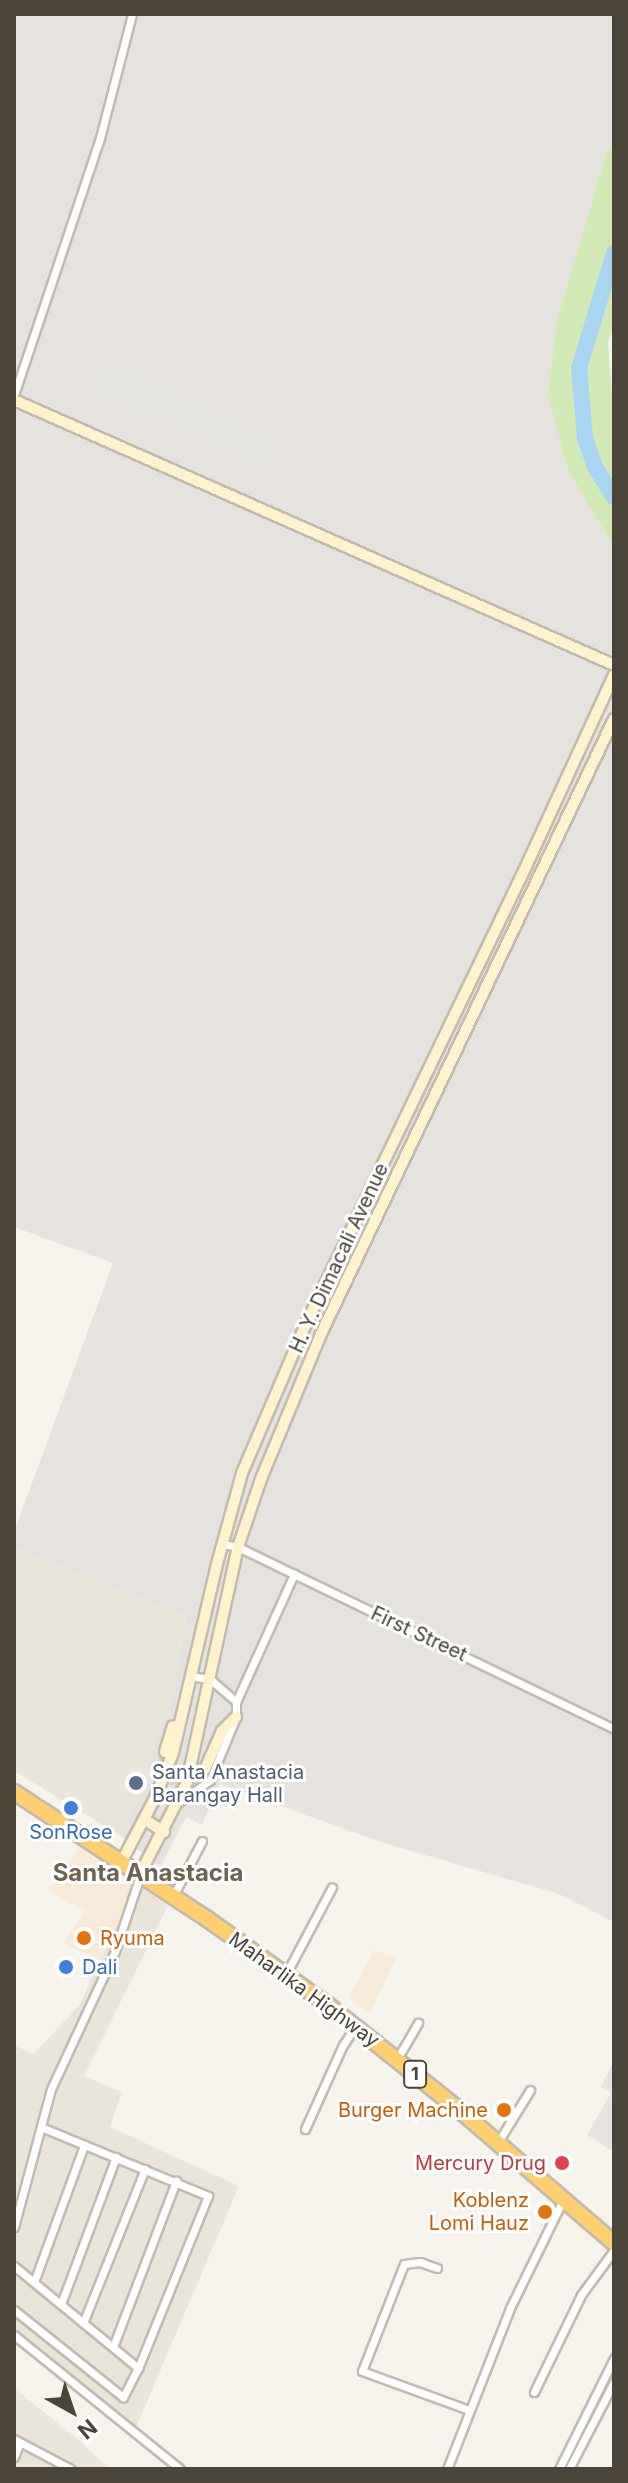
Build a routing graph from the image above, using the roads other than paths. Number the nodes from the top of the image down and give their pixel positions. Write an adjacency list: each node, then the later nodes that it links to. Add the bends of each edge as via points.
1 (132, 14): 2 (street, via 100,138)
2 (14, 397): 3 (street)
3 (614, 665)
4 (614, 675): 6 (street, H. Y. Dimacali Avenue)
5 (614, 719): 7 (street, H. Y. Dimacali Avenue)
6 (305, 1326): 7 (street); 8 (street, H. Y. Dimacali Avenue, via 242,1473)
7 (321, 1334): 9 (street, H. Y. Dimacali Avenue)
8 (223, 1544): 9 (street, First Street); 11 (street, H. Y. Dimacali Avenue)
9 (238, 1547): 10 (street, First Street); 12 (street, H. Y. Dimacali Avenue)
10 (294, 1574): 14 (street); 16 (street, First Street)
11 (189, 1676): 12 (street); 13 (street, H. Y. Dimacali Avenue)
12 (210, 1679): 14 (street); 20 (street, H. Y. Dimacali Avenue, via 187,1782)
13 (185, 1699): 17 (street); 21 (street, H. Y. Dimacali Avenue, via 173,1753)
14 (236, 1702): 15 (street)
15 (236, 1717): 18 (street, via 222,1731); 20 (street, via 210,1780)
16 (614, 1729)
17 (165, 1752)
18 (205, 1769)
19 (14, 1792): 24 (highway, Maharlika Highway / 1)
20 (177, 1804): 22 (street, H. Y. Dimacali Avenue)
21 (144, 1819): 22 (street); 24 (street, H. Y. Dimacali Avenue)
22 (164, 1832): 25 (street, H. Y. Dimacali Avenue)
23 (202, 1841): 27 (street)
24 (122, 1861): 25 (highway, Maharlika Highway / 1)
25 (140, 1874): 27 (highway, Maharlika Highway / 1); 33 (street, via 115,1951 51,2089)
26 (332, 1887): 28 (street)
27 (173, 1896): 28 (highway, Maharlika Highway / 1)
28 (286, 1974): 30 (highway, Maharlika Highway / 1)
29 (418, 2023): 31 (street)
30 (355, 2026): 31 (highway, Maharlika Highway / 1); 34 (street)
31 (397, 2059): 35 (highway, Maharlika Highway / 1)
32 (530, 2090): 35 (street)
33 (41, 2127): 36 (street); 41 (street)
34 (305, 2129)
35 (497, 2144): 40 (highway, Maharlika Highway / 1)
36 (84, 2145): 37 (street); 46 (street)
37 (116, 2157): 38 (street); 47 (street)
38 (145, 2169): 39 (street); 49 (street)
39 (176, 2181): 51 (street); 53 (street, via 208,2196)
40 (563, 2200): 42 (highway, Maharlika Highway / 1); 56 (street, via 510,2308)
41 (14, 2227)
42 (614, 2243)
43 (614, 2250): 55 (street, via 581,2295)
44 (14, 2266): 46 (street)
45 (437, 2268): 56 (street, via 404,2264 362,2371)
46 (34, 2282): 47 (street)
47 (61, 2304): 49 (street)
48 (14, 2310): 53 (street, via 123,2397)
49 (83, 2323): 51 (street)
50 (14, 2335): 62 (street)
51 (113, 2347): 53 (street)
52 (614, 2358): 64 (street)
53 (138, 2368)
54 (614, 2382): 65 (street)
55 (534, 2392)
56 (469, 2410): 63 (street)
57 (17, 2441): 58 (street); 59 (street)
58 (14, 2457)
59 (52, 2459): 60 (street); 61 (street)
60 (48, 2469)
61 (71, 2469)
62 (180, 2469)
63 (447, 2469)
64 (559, 2469)
65 (569, 2469)

